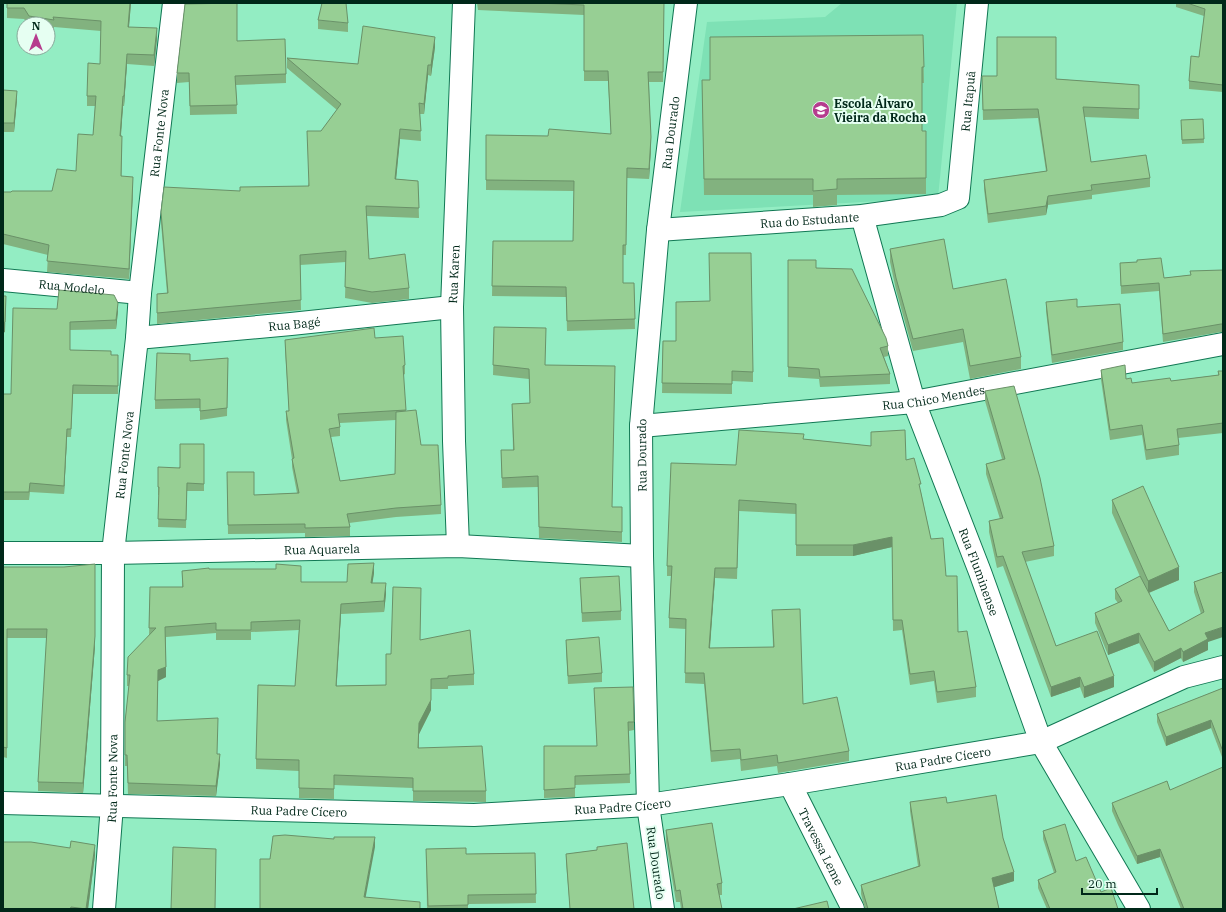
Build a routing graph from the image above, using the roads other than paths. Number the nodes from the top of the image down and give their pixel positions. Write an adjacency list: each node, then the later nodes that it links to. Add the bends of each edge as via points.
1 (174, 3): 9 (street, Rua Fonte Nova)
2 (464, 3): 10 (street, Rua Karen)
3 (686, 3): 7 (street, Rua Dourado)
4 (977, 3): 5 (street, Rua Itapuã)
5 (958, 198): 6 (street, Rua do Estudante, via 941,205)
6 (862, 216): 7 (street, Rua do Estudante); 13 (street, Rua Fluminense)
7 (658, 230): 14 (street, Rua Dourado)
8 (3, 280): 9 (street, Rua Modelo)
9 (140, 293): 11 (street, Rua Fonte Nova)
10 (452, 307): 11 (street, Rua Bagé); 15 (street, Rua Karen)
11 (137, 338): 17 (street, Rua Fonte Nova)
12 (1223, 344): 13 (street, Rua Chico Mendes)
13 (914, 402): 14 (street, Rua Chico Mendes); 20 (street, Rua Fluminense, via 980,572)
14 (641, 426): 18 (street, Rua Dourado)
15 (458, 546): 17 (street, Rua Aquarela); 18 (street, Rua Aquarela)
16 (3, 553): 17 (street, Rua Aquarela)
17 (113, 553): 23 (street, Rua Fonte Nova)
18 (642, 556): 24 (street, Rua Dourado)
19 (1223, 666): 20 (street, Rua Padre Cícero, via 1184,677)
20 (1041, 742): 21 (street, Rua Padre Cícero); 28 (street, Rua Fluminense)
21 (790, 784): 24 (street, Rua Padre Cícero); 27 (street, Travessa Leme)
22 (3, 803): 23 (street, Rua Padre Cícero)
23 (112, 805): 24 (street, Rua Padre Cícero, via 474,815); 25 (street, Rua Fonte Nova)
24 (648, 805): 26 (street, Rua Dourado)
25 (104, 909)
26 (663, 909)
27 (852, 909)
28 (1138, 909)

